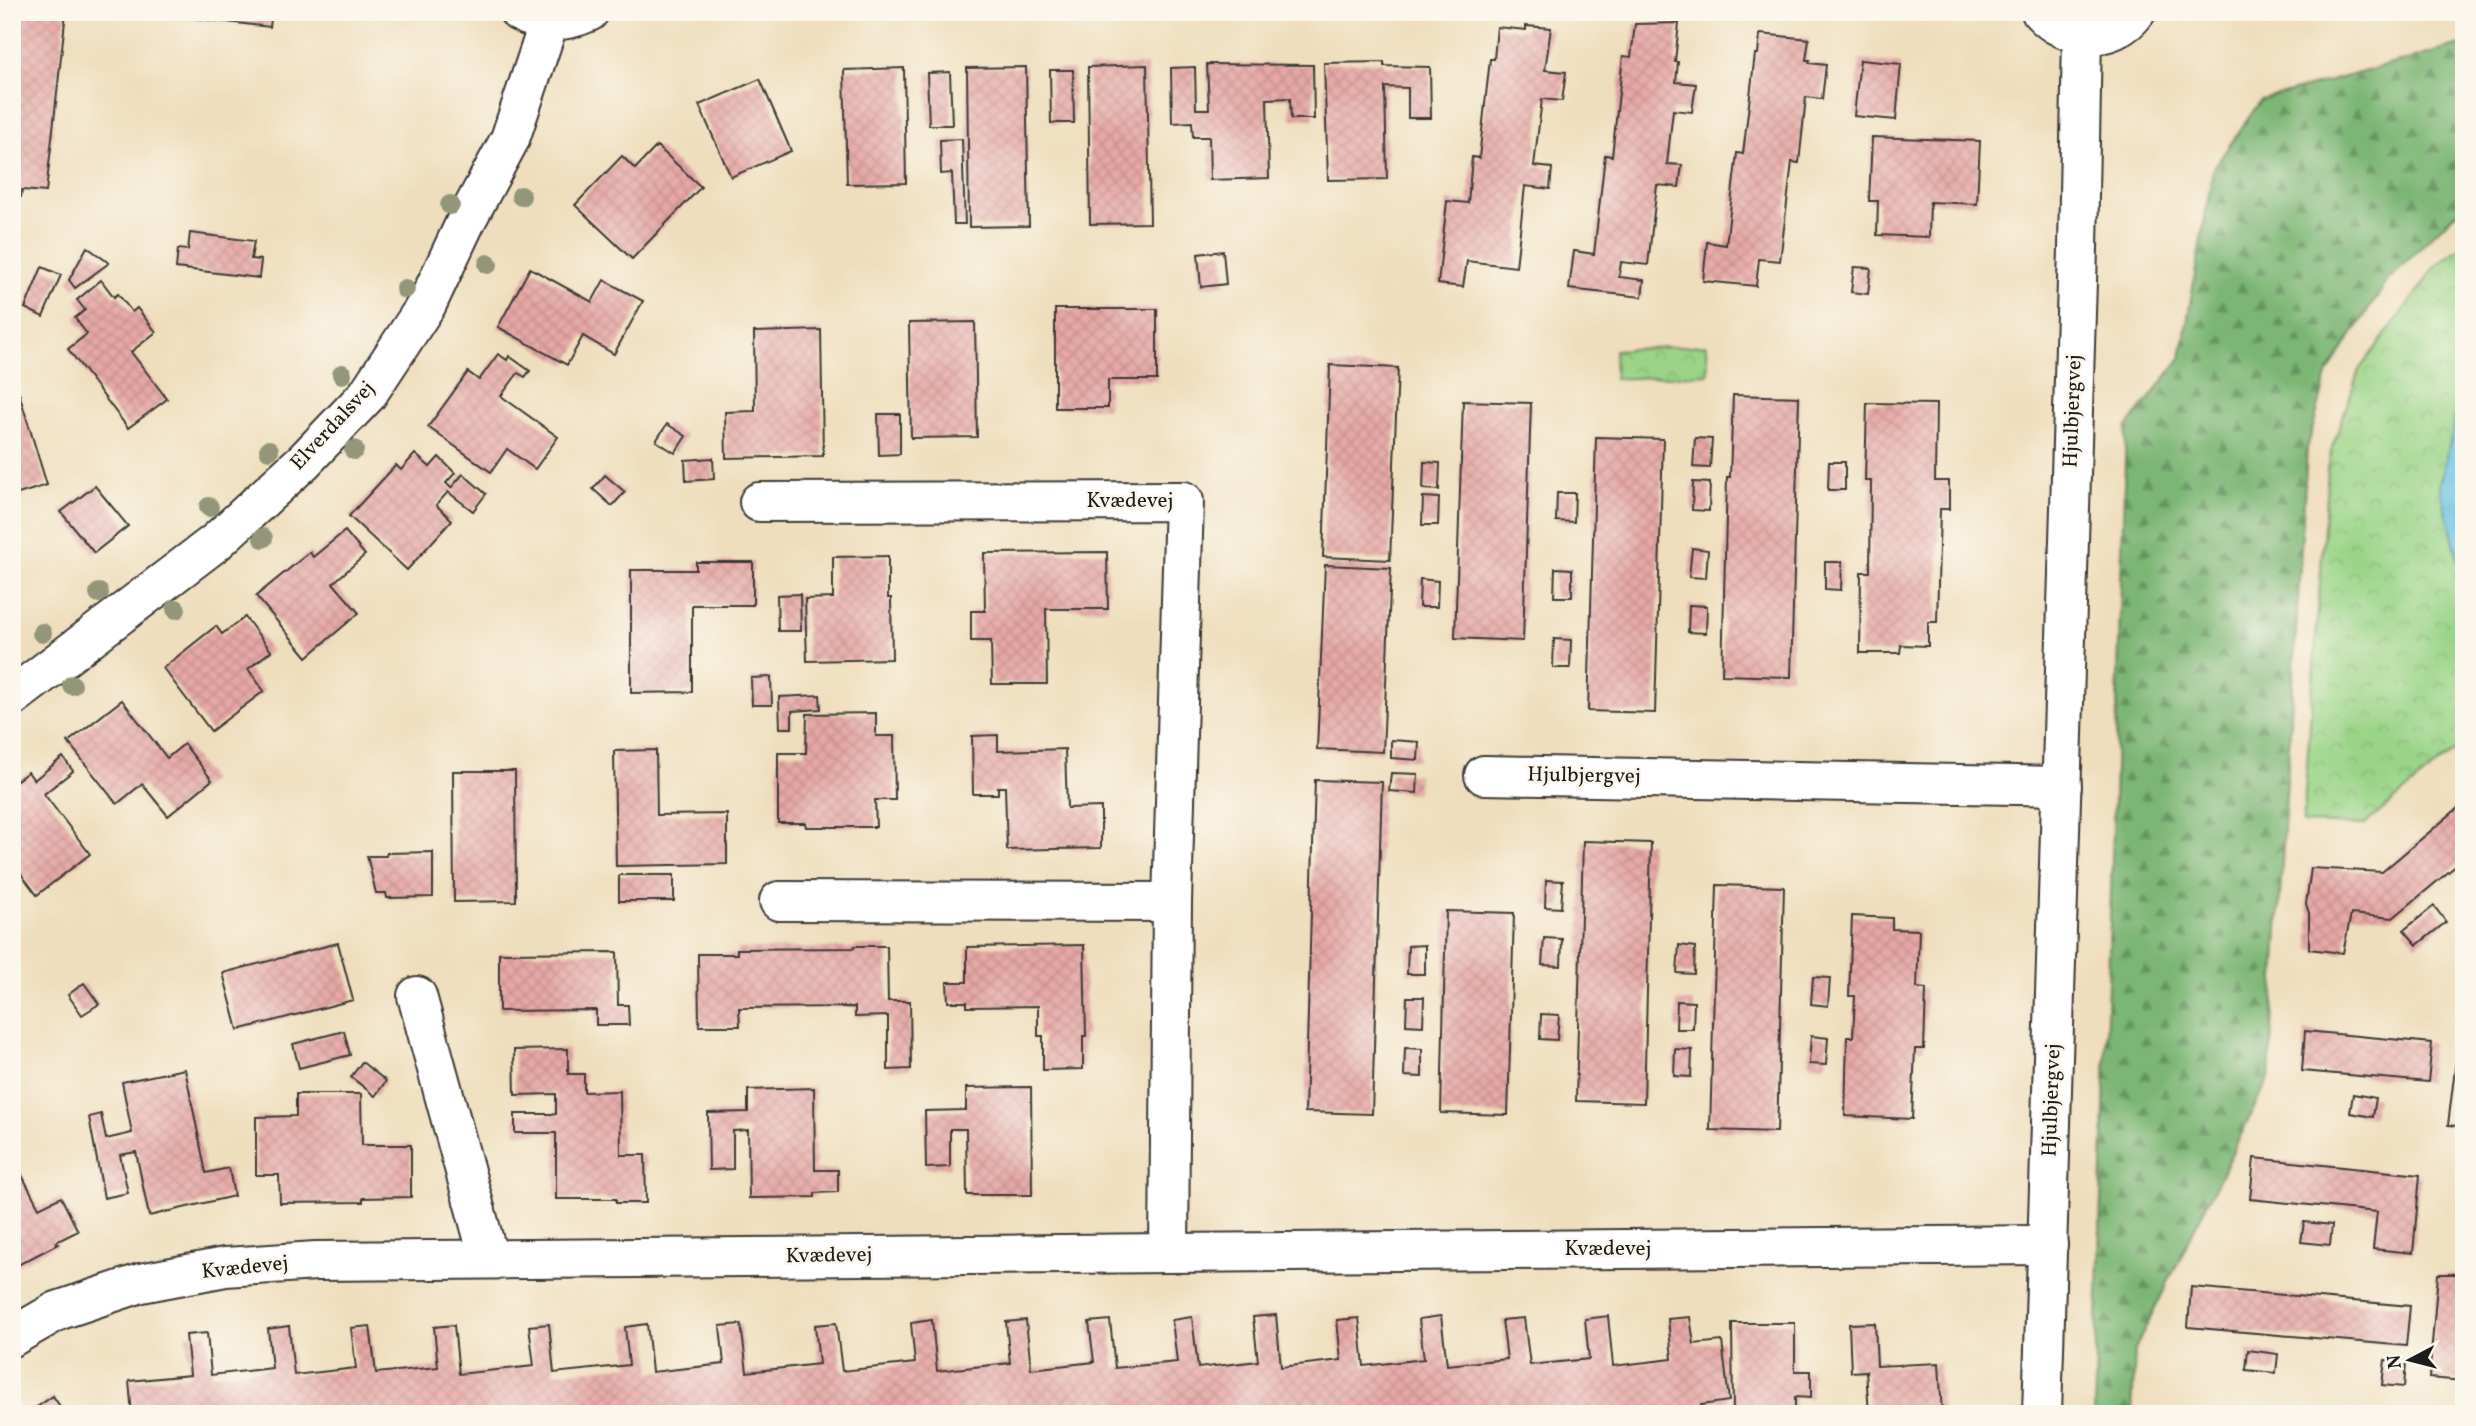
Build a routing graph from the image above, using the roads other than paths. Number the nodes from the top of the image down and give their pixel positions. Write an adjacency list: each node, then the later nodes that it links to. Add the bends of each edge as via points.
1 (589, 12): 4 (street, via 574,19)
2 (2041, 12): 5 (street, via 2065,31)
3 (2136, 12): 5 (street, via 2117,28)
4 (534, 17): 7 (street, Elverdalsvej, via 510,139 427,304 367,395 216,542)
5 (2082, 35): 9 (street, Hjulbjergvej)
6 (759, 502): 11 (street, Kvædevej, via 1184,501)
7 (12, 697)
8 (1485, 775): 9 (street, Hjulbjergvej)
9 (2062, 786): 13 (street, Hjulbjergvej)
10 (779, 901): 11 (street)
11 (1172, 902): 14 (street, Kvædevej)
12 (417, 996): 15 (street)
13 (2048, 1245): 14 (street, Kvædevej); 17 (street, Hjulbjergvej)
14 (1169, 1252): 15 (street, Kvædevej)
15 (489, 1259): 16 (street, Kvædevej, via 225,1267 141,1283 57,1311)
16 (12, 1336)
17 (2042, 1414)

